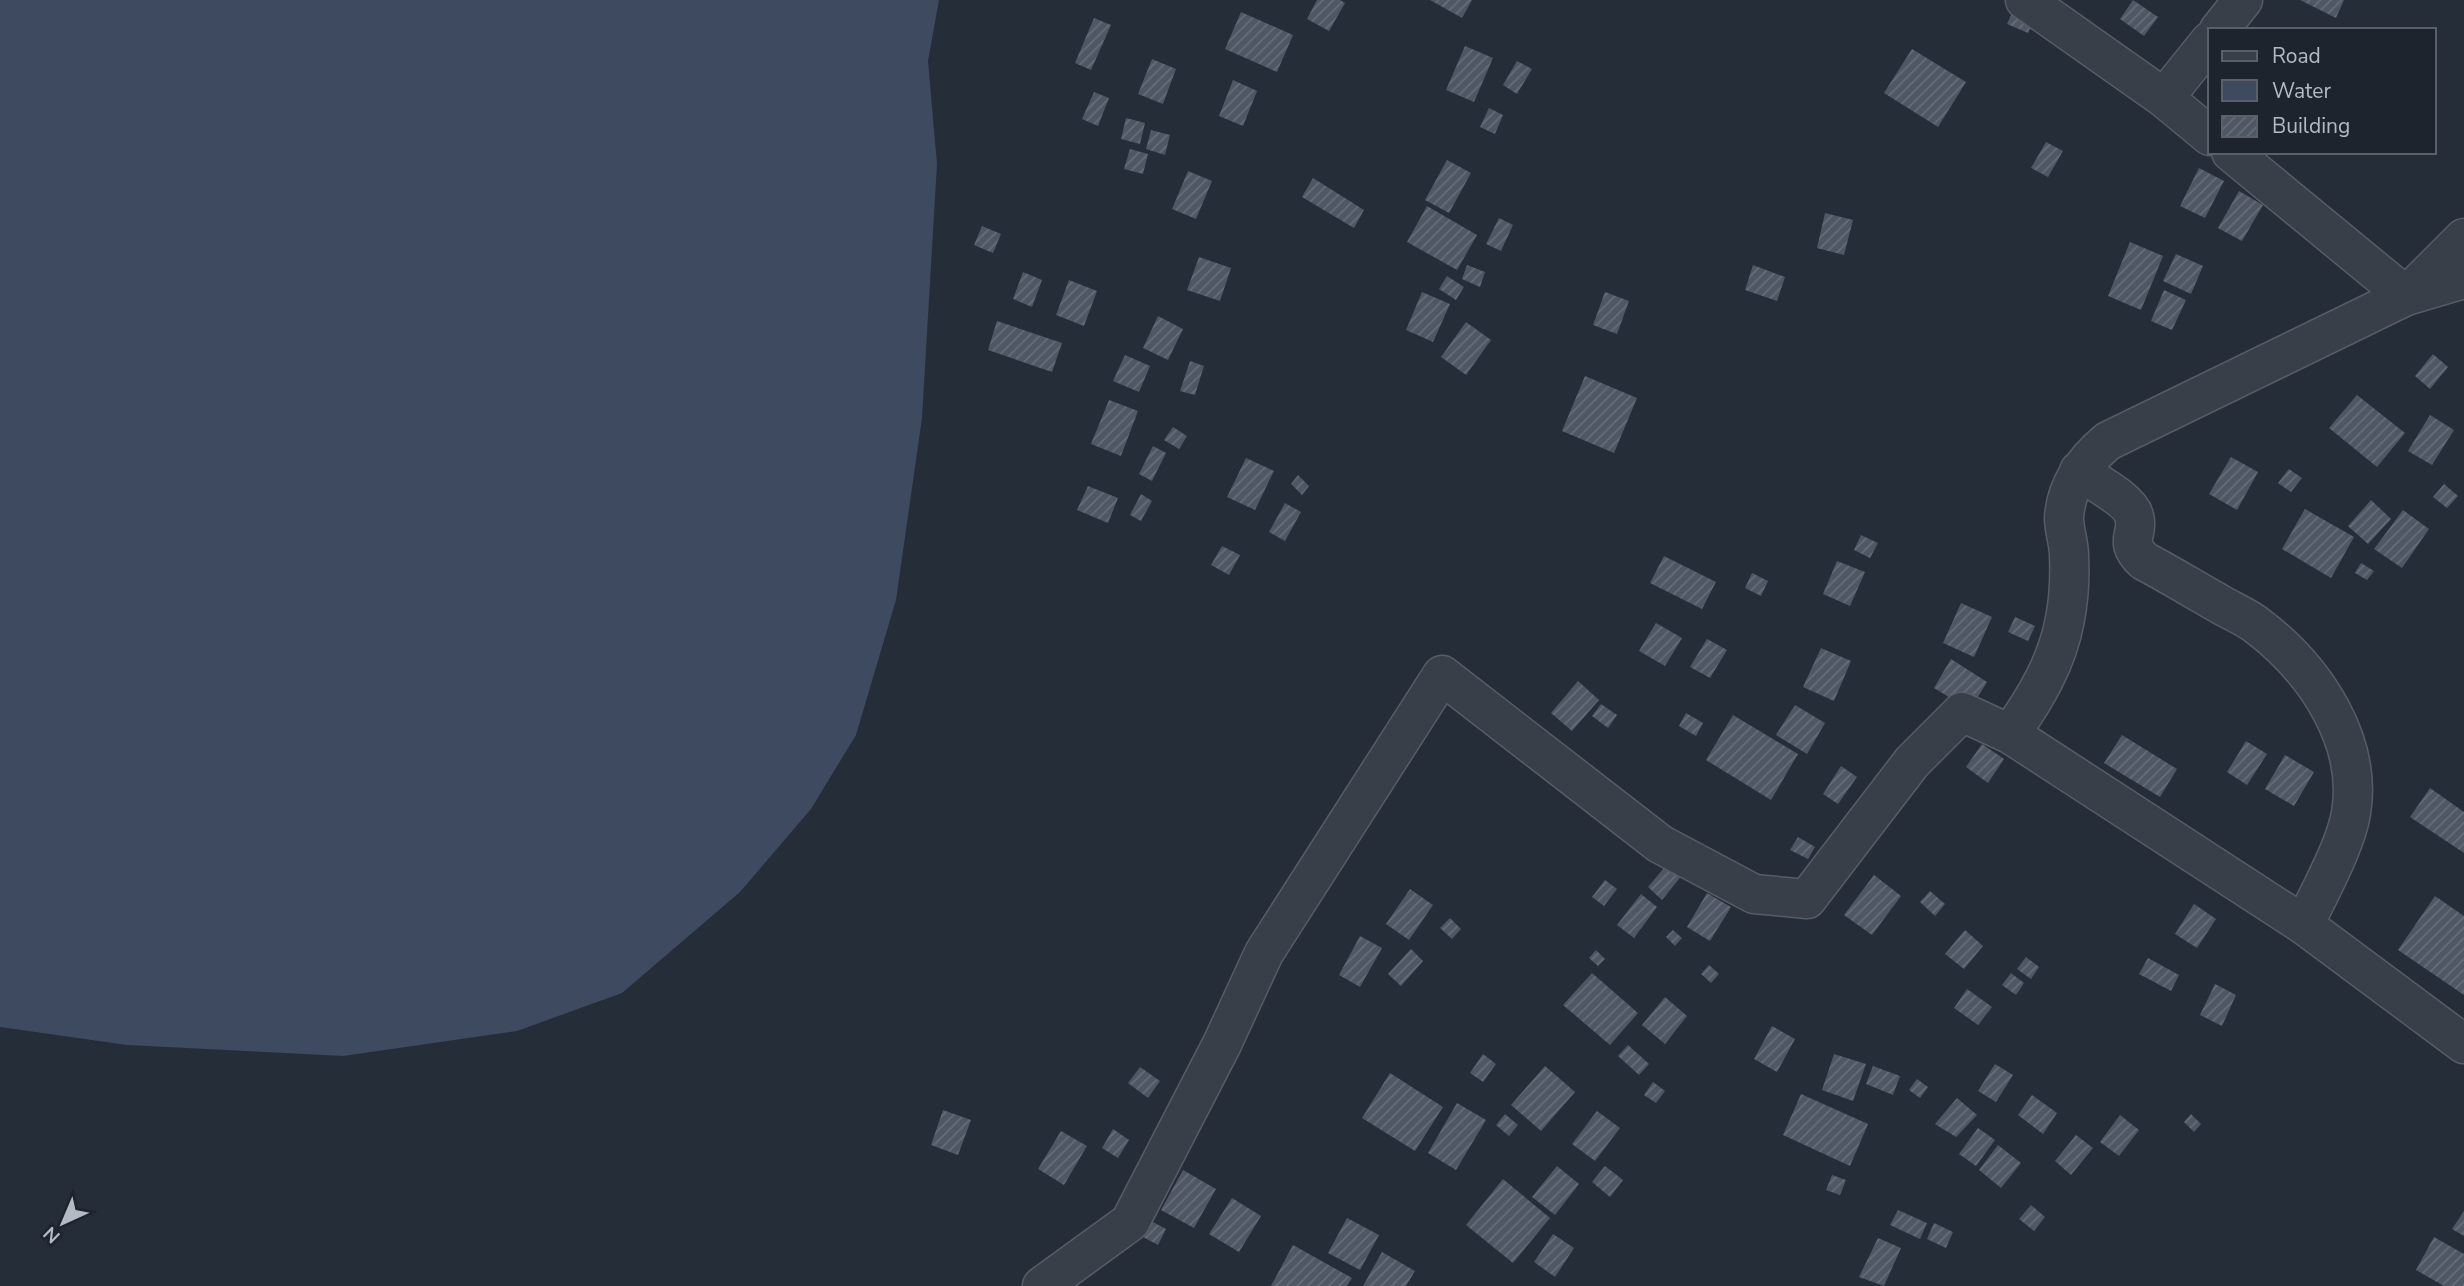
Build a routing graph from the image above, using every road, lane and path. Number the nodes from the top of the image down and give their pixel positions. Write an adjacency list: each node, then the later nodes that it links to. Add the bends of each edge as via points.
1 (2025, 0): 5 (street)
2 (2243, 0): 3 (street)
3 (2221, 28)
4 (2208, 43): 5 (street)
5 (2164, 98): 6 (street)
6 (2208, 134)
7 (2233, 154): 10 (street)
8 (2464, 238): 10 (street)
9 (2464, 279): 10 (street)
10 (2406, 296): 11 (street, via 2108,441)
11 (2079, 471): 12 (street, via 2064,519 2070,553 2065,621 2044,682); 13 (street, via 2130,509 2135,519 2134,547 2144,561 2258,626 2308,677 2341,730 2353,768 2351,815)
12 (2010, 734): 13 (street); 15 (street, via 1962,712 1912,762 1807,899 1754,894 1660,844 1442,675 1264,953 1130,1222)
13 (2304, 925): 14 (street)
14 (2464, 1044)
15 (1042, 1286)

